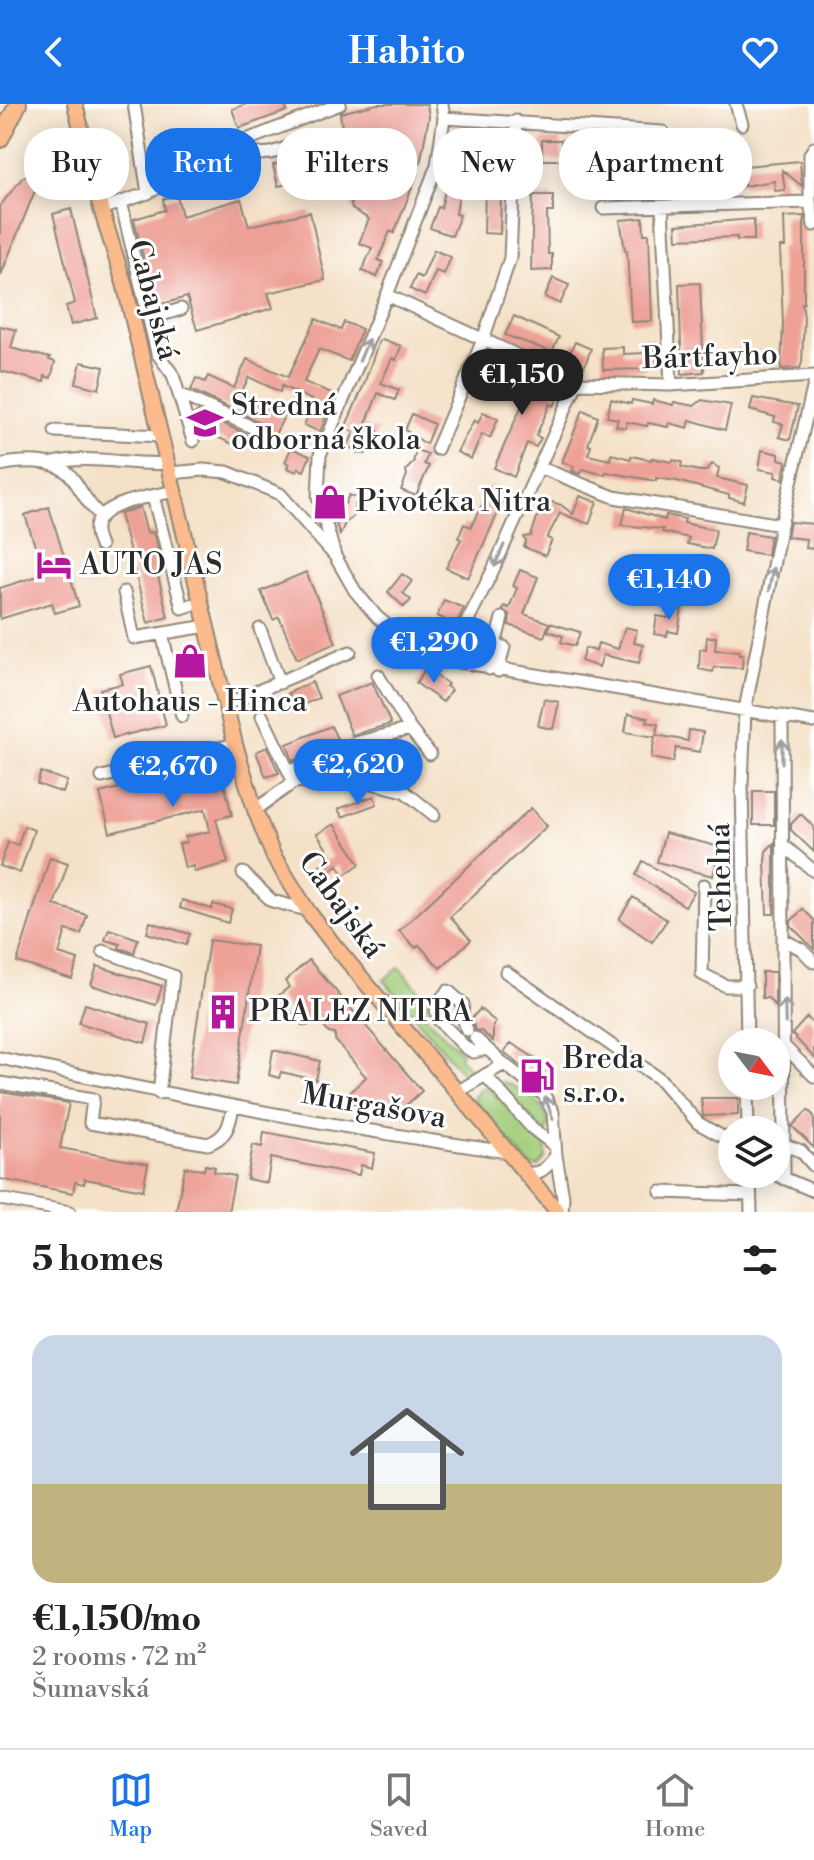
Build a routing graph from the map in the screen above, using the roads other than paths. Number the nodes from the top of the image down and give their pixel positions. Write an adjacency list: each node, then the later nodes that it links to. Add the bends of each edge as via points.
1 (18, 104): 13 (highway)
2 (75, 104): 21 (main road, Cabajská)
3 (134, 104): 15 (street)
4 (340, 104): 7 (street)
5 (442, 104): 8 (street)
6 (736, 104): 10 (street)
7 (322, 107): 12 (street)
8 (444, 118): 9 (street); 23 (street, via 437,165)
9 (516, 121): 11 (street); 26 (street, via 510,258)
10 (742, 124)
11 (610, 128)
12 (261, 134)
13 (0, 139)
14 (814, 148): 18 (street)
15 (145, 174)
16 (145, 194): 17 (street)
17 (121, 202): 21 (street); 25 (street)
18 (810, 202): 19 (street); 22 (street)
19 (662, 207): 20 (street); 30 (street)
20 (603, 208)
21 (101, 209): 34 (main road, Cabajská)
22 (814, 225)
23 (387, 295): 26 (street, Bártfayho); 46 (street, one-way to 23, via 318,497 320,455)
24 (181, 309): 25 (street)
25 (149, 319): 31 (street, via 157,353)
26 (483, 340): 28 (street, Bártfayho); 36 (street)
27 (814, 376): 30 (street, Bártfayho)
28 (577, 383): 30 (street, Bártfayho); 39 (street)
29 (814, 384): 44 (street, Tehelná)
30 (671, 385)
31 (179, 394): 32 (street); 35 (street)
32 (254, 428)
33 (55, 431): 34 (street)
34 (161, 436): 40 (main road, Cabajská)
35 (193, 441)
36 (437, 449)
37 (53, 463): 38 (street); 40 (street, via 76,458); 43 (street, via 68,473)
38 (0, 465)
39 (539, 467): 44 (street, via 614,497); 55 (street, one-way to 55)
40 (169, 468): 41 (main road, Cabajská); 46 (street, via 227,472 280,494)
41 (175, 491): 42 (street); 48 (main road, Cabajská)
42 (153, 496): 43 (street); 48 (street, via 182,608)
43 (100, 515): 45 (street, via 95,528)
44 (781, 525): 60 (street, Tehelná, one-way to 44)
45 (100, 546)
46 (335, 556): 55 (street, via 377,617 400,636)
47 (124, 592): 52 (street, via 134,638)
48 (200, 602): 50 (main road, Cabajská)
49 (502, 618): 56 (street)
50 (207, 626): 52 (street); 59 (main road, Cabajská)
51 (260, 629): 58 (street)
52 (162, 634): 61 (street)
53 (504, 647): 56 (street)
54 (350, 652): 58 (street)
55 (448, 660): 56 (street)
56 (493, 670): 60 (street)
57 (378, 675): 65 (street)
58 (280, 683): 59 (street)
59 (225, 705): 66 (main road, Cabajská)
60 (745, 710): 63 (street); 81 (street, Tehelná)
61 (182, 716)
62 (262, 716): 69 (street)
63 (782, 716): 64 (street); 72 (street, Tehelná, one-way to 63)
64 (814, 722)
65 (410, 729): 67 (street); 69 (street, via 355,743)
66 (235, 744): 68 (street); 70 (main road, Cabajská)
67 (430, 754)
68 (102, 777)
69 (291, 777): 70 (street); 71 (street, via 352,778 404,791)
70 (255, 810): 76 (main road, Cabajská, via 273,855)
71 (434, 815)
72 (783, 845): 73 (street); 77 (street, Tehelná)
73 (814, 871)
74 (243, 873): 76 (street, via 272,901)
75 (704, 885): 81 (street, via 702,974 726,986)
76 (307, 910): 93 (main road, Cabajská)
77 (784, 940): 79 (street, Tehelná); 85 (street, Tehelná, one-way to 77)
78 (103, 951): 94 (street, via 173,976)
79 (814, 962)
80 (506, 972): 96 (street, via 660,1079 698,1123)
81 (747, 986): 84 (street, Tehelná)
82 (462, 1014): 83 (street); 83 (street, via 463,1004 448,991 435,1013); 86 (street, via 471,1034)
83 (445, 1027): 86 (street, via 473,1052)
84 (747, 1028)
85 (785, 1028)
86 (487, 1049): 89 (street)
87 (790, 1052): 91 (street)
88 (0, 1058): 94 (street, Murgašova)
89 (504, 1064): 90 (street); 98 (street, one-way to 89, via 553,1112 544,1095)
90 (485, 1075): 93 (street); 98 (street)
91 (814, 1076)
92 (0, 1083): 95 (street, via 93,1099 90,1123 208,1144 229,1127)
93 (457, 1092): 99 (main road, Cabajská)
94 (159, 1093): 95 (street, Murgašova)
95 (233, 1106): 99 (street, Murgašova)
96 (718, 1134)
97 (790, 1147): 100 (street)
98 (556, 1151): 101 (street, via 546,1168); 109 (street, via 563,1193)
99 (508, 1152): 101 (main road, Cabajská)
100 (814, 1166)
101 (525, 1173): 109 (main road, Cabajská)
102 (790, 1181): 104 (street)
103 (750, 1188): 106 (street)
104 (814, 1191)
105 (661, 1192): 106 (street)
106 (750, 1195): 110 (street)
107 (0, 1199): 108 (street)
108 (70, 1212)
109 (560, 1212)
110 (751, 1212)

